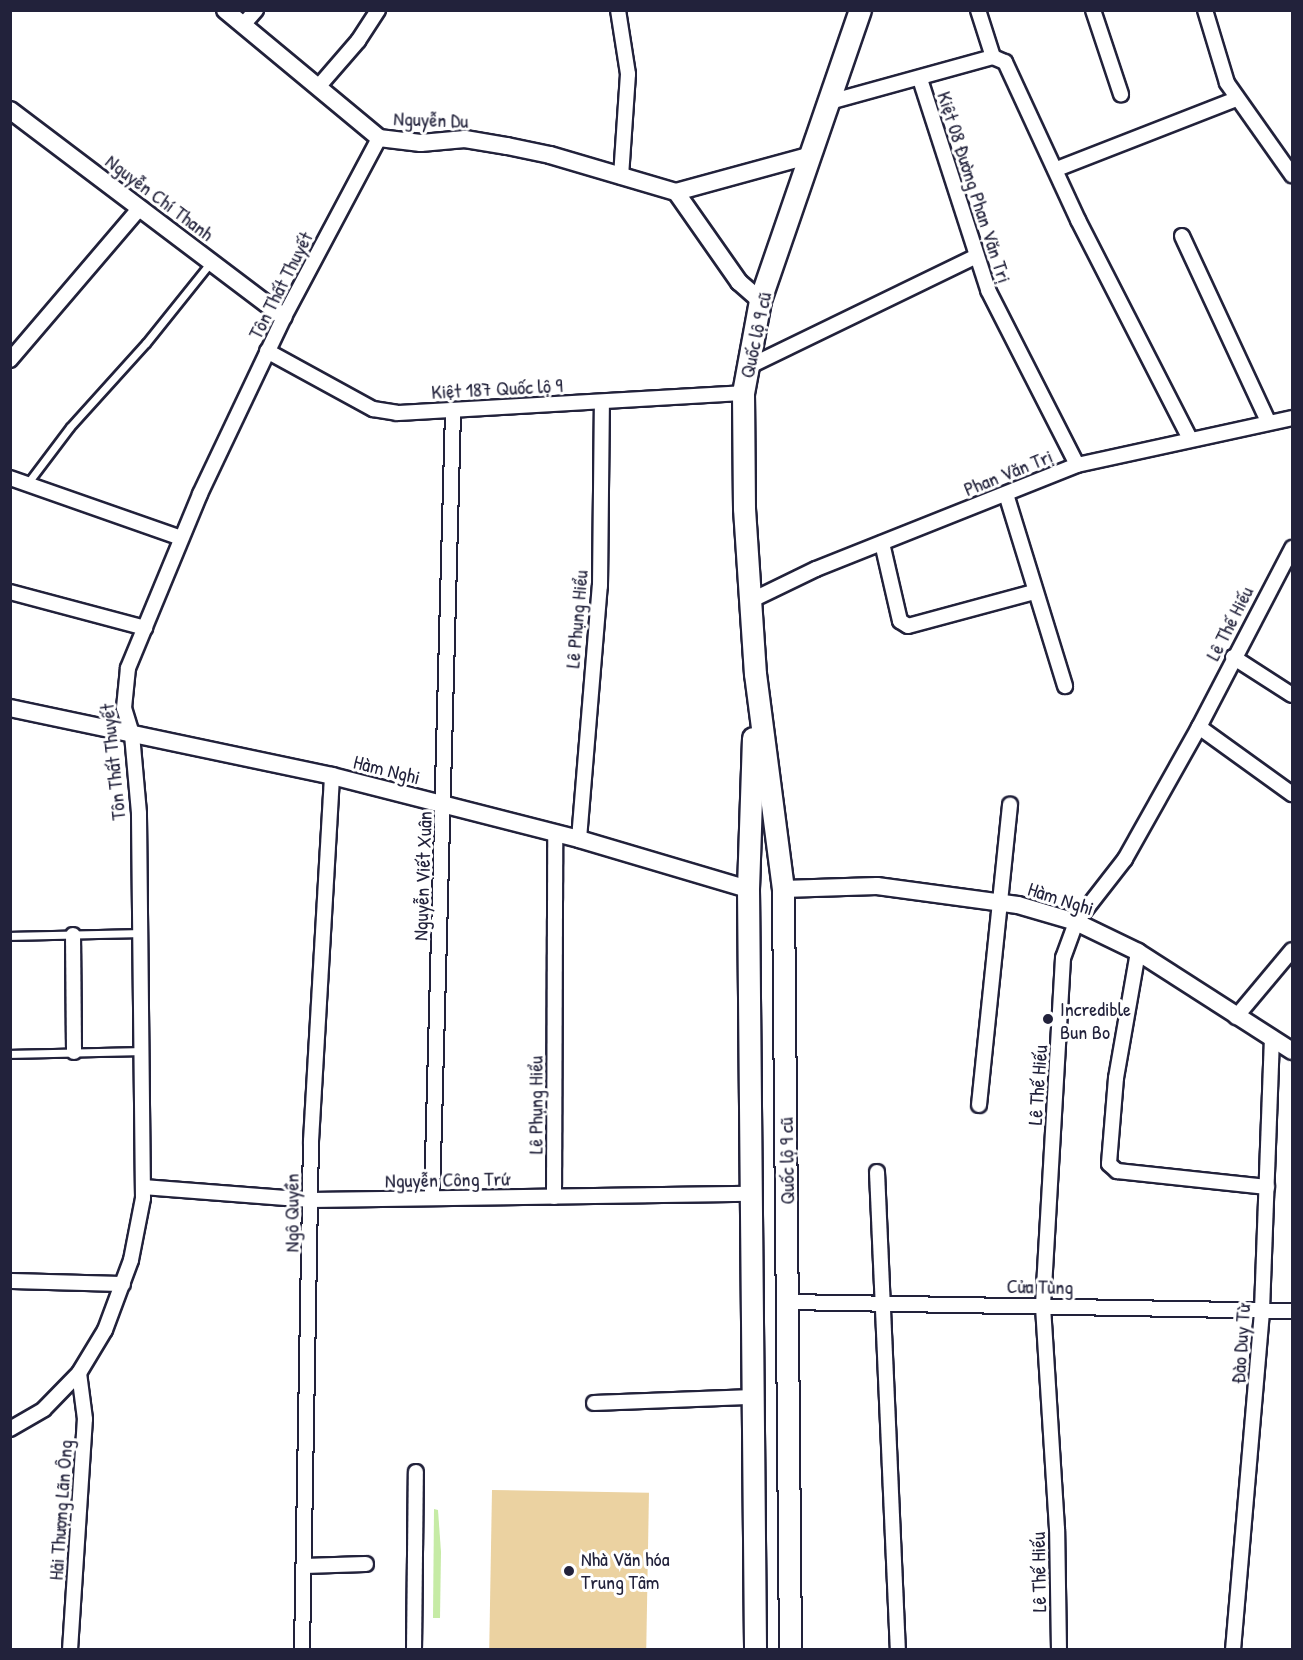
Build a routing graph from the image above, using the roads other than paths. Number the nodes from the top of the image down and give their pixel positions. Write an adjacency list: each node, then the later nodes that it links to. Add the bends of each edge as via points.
1 (225, 10): 9 (street, Nguyễn Du)
2 (256, 10): 9 (street)
3 (378, 10): 12 (street, via 364,33)
4 (618, 10): 21 (street, via 628,74)
5 (860, 10): 15 (main road, Quốc lộ 9 cũ)
6 (978, 10): 10 (street)
7 (1093, 10): 13 (street)
8 (1205, 10): 14 (street, via 1227,83)
9 (243, 25): 12 (street, Nguyễn Du)
10 (993, 57): 11 (street); 19 (street, via 1006,64)
11 (920, 79): 15 (street); 25 (street, Kiệt 08 Đường Phan Văn Trị)
12 (319, 86): 17 (street, Nguyễn Du)
13 (1121, 94)
14 (1237, 99): 19 (street); 20 (street)
15 (826, 103): 18 (main road, Quốc lộ 9 cũ)
16 (10, 110): 23 (street, Nguyễn Chí Thanh)
17 (379, 138): 21 (street, Nguyễn Du, via 421,143 465,140 507,146); 28 (street, Tôn Thất Thuyết)
18 (808, 156): 22 (street); 27 (main road, Quốc lộ 9 cũ)
19 (1057, 169): 37 (street, via 1078,220)
20 (1293, 175)
21 (621, 177): 22 (street, Nguyễn Du)
22 (676, 192): 27 (street, via 739,282)
23 (140, 208): 26 (street, Nguyễn Chí Thanh); 30 (street)
24 (1182, 236): 36 (street)
25 (975, 257): 31 (street); 38 (street, Kiệt 08 Đường Phan Văn Trị, via 987,290)
26 (211, 262): 28 (street, Nguyễn Chí Thanh); 40 (lane, via 146,344 70,427)
27 (760, 300): 31 (main road, Quốc lộ 9 cũ)
28 (284, 317): 29 (street, Tôn Thất Thuyết)
29 (267, 351): 34 (street, Kiệt 187 Quốc lộ 9, via 373,409 397,413); 42 (street, Tôn Thất Thuyết)
30 (10, 360)
31 (746, 368): 32 (main road, Quốc lộ 9 cũ)
32 (743, 393): 33 (street, Kiệt 187 Quốc lộ 9); 47 (main road, Quốc lộ 9 cũ)
33 (602, 402): 34 (street, Kiệt 187 Quốc lộ 9); 61 (street, Lê Phụng Hiểu, via 600,586)
34 (453, 410): 58 (street, Nguyễn Viết Xuân)
35 (1293, 418): 36 (street, Phan Văn Trị)
36 (1268, 421): 37 (street, Phan Văn Trị)
37 (1190, 438): 38 (street, Phan Văn Trị)
38 (1077, 465): 41 (street, Phan Văn Trị)
39 (10, 478): 40 (street)
40 (27, 484): 42 (street)
41 (1006, 494): 43 (street, Phan Văn Trị); 46 (street)
42 (181, 538): 48 (street, Tôn Thất Thuyết)
43 (882, 543): 46 (street, via 900,621 908,626); 47 (street, Phan Văn Trị)
44 (1293, 548): 49 (street, Lê Thế Hiếu)
45 (10, 592): 48 (street)
46 (1034, 592): 51 (street)
47 (750, 601): 50 (main road, Quốc lộ 9 cũ)
48 (145, 628): 55 (street, Tôn Thất Thuyết, via 128,668 125,689 124,708)
49 (1233, 657): 52 (street); 54 (street, Lê Thế Hiếu)
50 (755, 674): 62 (main road, Quốc lộ 9 cũ); 63 (main road, Quốc lộ 9 cũ)
51 (1065, 686)
52 (1293, 695)
53 (10, 708): 55 (street, Hàm Nghi)
54 (1199, 727): 57 (street); 65 (street, Lê Thế Hiếu, via 1125,859)
55 (132, 734): 56 (street, Hàm Nghi); 66 (street, Tôn Thất Thuyết, via 139,813)
56 (332, 776): 58 (street, Hàm Nghi); 85 (street, Ngô Quyền, via 310,1141)
57 (1293, 794)
58 (444, 805): 60 (street, Hàm Nghi); 84 (street, Nguyễn Viết Xuân)
59 (1010, 805): 64 (street)
60 (555, 833): 61 (street, Hàm Nghi); 83 (street, Lê Phụng Hiểu)
61 (579, 839): 62 (street, Hàm Nghi)
62 (748, 889): 63 (main road); 81 (main road, Quốc lộ 9 cũ)
63 (783, 889): 64 (street, Hàm Nghi, via 877,886); 82 (main road, Quốc lộ 9 cũ)
64 (1000, 902): 65 (street, Hàm Nghi); 77 (street)
65 (1076, 922): 70 (street, Hàm Nghi); 91 (street, Lê Thế Hiếu, via 1063,958)
66 (140, 933): 67 (lane); 73 (street, Tôn Thất Thuyết)
67 (73, 935): 68 (lane); 75 (street)
68 (10, 936)
69 (1293, 950): 71 (street)
70 (1138, 952): 71 (street, Hàm Nghi); 80 (street, via 1116,1078 1109,1164 1118,1171)
71 (1236, 1017): 72 (street, Hàm Nghi)
72 (1272, 1040): 74 (street, Hàm Nghi); 80 (street, Đào Duy Từ)
73 (141, 1051): 75 (lane); 79 (street, Tôn Thất Thuyết)
74 (1293, 1051)
75 (74, 1053): 76 (lane)
76 (10, 1054)
77 (979, 1105)
78 (877, 1172): 90 (street)
79 (143, 1187): 85 (street, Nguyễn Công Trứ); 87 (street, Tôn Thất Thuyết)
80 (1267, 1187): 92 (street, Đào Duy Từ)
81 (751, 1194): 82 (main road); 83 (street, Nguyễn Công Trứ); 88 (main road, Quốc lộ 9 cũ)
82 (786, 1194): 89 (main road, Quốc lộ 9 cũ)
83 (554, 1197): 84 (street, Nguyễn Công Trứ)
84 (432, 1198): 85 (street, Nguyễn Công Trứ)
85 (311, 1200): 101 (street, Ngô Quyền)
86 (10, 1281): 87 (street)
87 (123, 1284): 94 (street, Tôn Thất Thuyết, via 105,1330)
88 (752, 1301): 89 (main road); 95 (main road, Quốc lộ 9 cũ)
89 (787, 1302): 90 (street, Cửa Tùng); 96 (main road, Quốc lộ 9 cũ)
90 (884, 1302): 91 (street, Cửa Tùng); 107 (street)
91 (1043, 1305): 92 (street, Cửa Tùng); 108 (street, Lê Thế Hiếu, via 1057,1529)
92 (1262, 1310): 93 (street, Cửa Tùng); 109 (street, Đào Duy Từ)
93 (1293, 1311)
94 (79, 1372): 98 (street, Tôn Thất Thuyết, via 44,1409); 102 (street, Hải Thượng Lãn Ông, via 85,1419)
95 (753, 1397): 96 (main road); 97 (street); 105 (main road, Quốc lộ 9 cũ)
96 (788, 1397): 106 (main road, Quốc lộ 9 cũ)
97 (594, 1403)
98 (10, 1429)
99 (416, 1472): 104 (street)
100 (366, 1564): 101 (street)
101 (304, 1566): 103 (street, Ngô Quyền)
102 (70, 1650)
103 (302, 1650)
104 (414, 1650)
105 (755, 1650)
106 (790, 1650)
107 (898, 1650)
108 (1059, 1650)
109 (1233, 1650)

